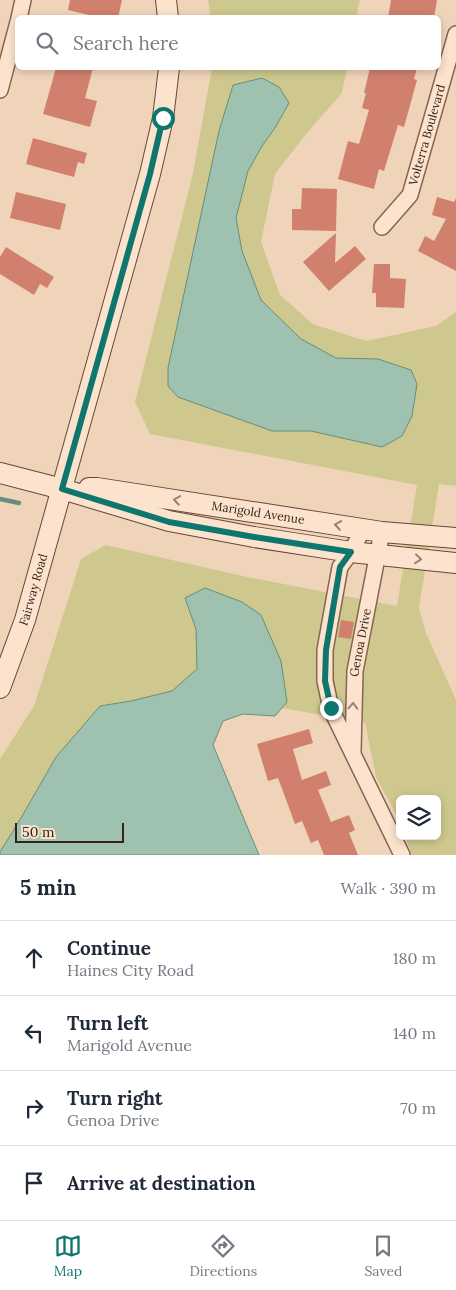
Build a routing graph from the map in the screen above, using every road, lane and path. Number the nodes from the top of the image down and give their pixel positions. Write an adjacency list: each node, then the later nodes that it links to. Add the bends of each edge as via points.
1 (23, 0): 3 (street)
2 (166, 0): 4 (main road)
3 (20, 15)
4 (168, 15)
5 (15, 33): 8 (street)
6 (456, 34): 9 (street, Volterra Boulevard, via 410,195)
7 (169, 70): 11 (main road, Fairway Road, via 154,157)
8 (0, 90)
9 (382, 227)
10 (0, 473): 11 (main road, Marigold Avenue)
11 (62, 489): 12 (main road, Marigold Avenue, one-way to 11, via 97,488); 14 (main road, Marigold Avenue, via 169,522); 17 (main road, Fairway Road, via 25,620)
12 (373, 530): 13 (main road, Marigold Avenue); 14 (street, Genoa Drive); 15 (street, Genoa Drive)
13 (456, 538)
14 (351, 552): 15 (main road, Marigold Avenue); 18 (street, Genoa Drive, via 340,567 326,650 325,681 331,708)
15 (378, 555): 16 (main road, Marigold Avenue, one-way to 16); 18 (street, Genoa Drive, one-way to 15, via 355,671)
16 (456, 563)
17 (0, 688)
18 (353, 755): 19 (street, Genoa Drive)
19 (402, 855)

